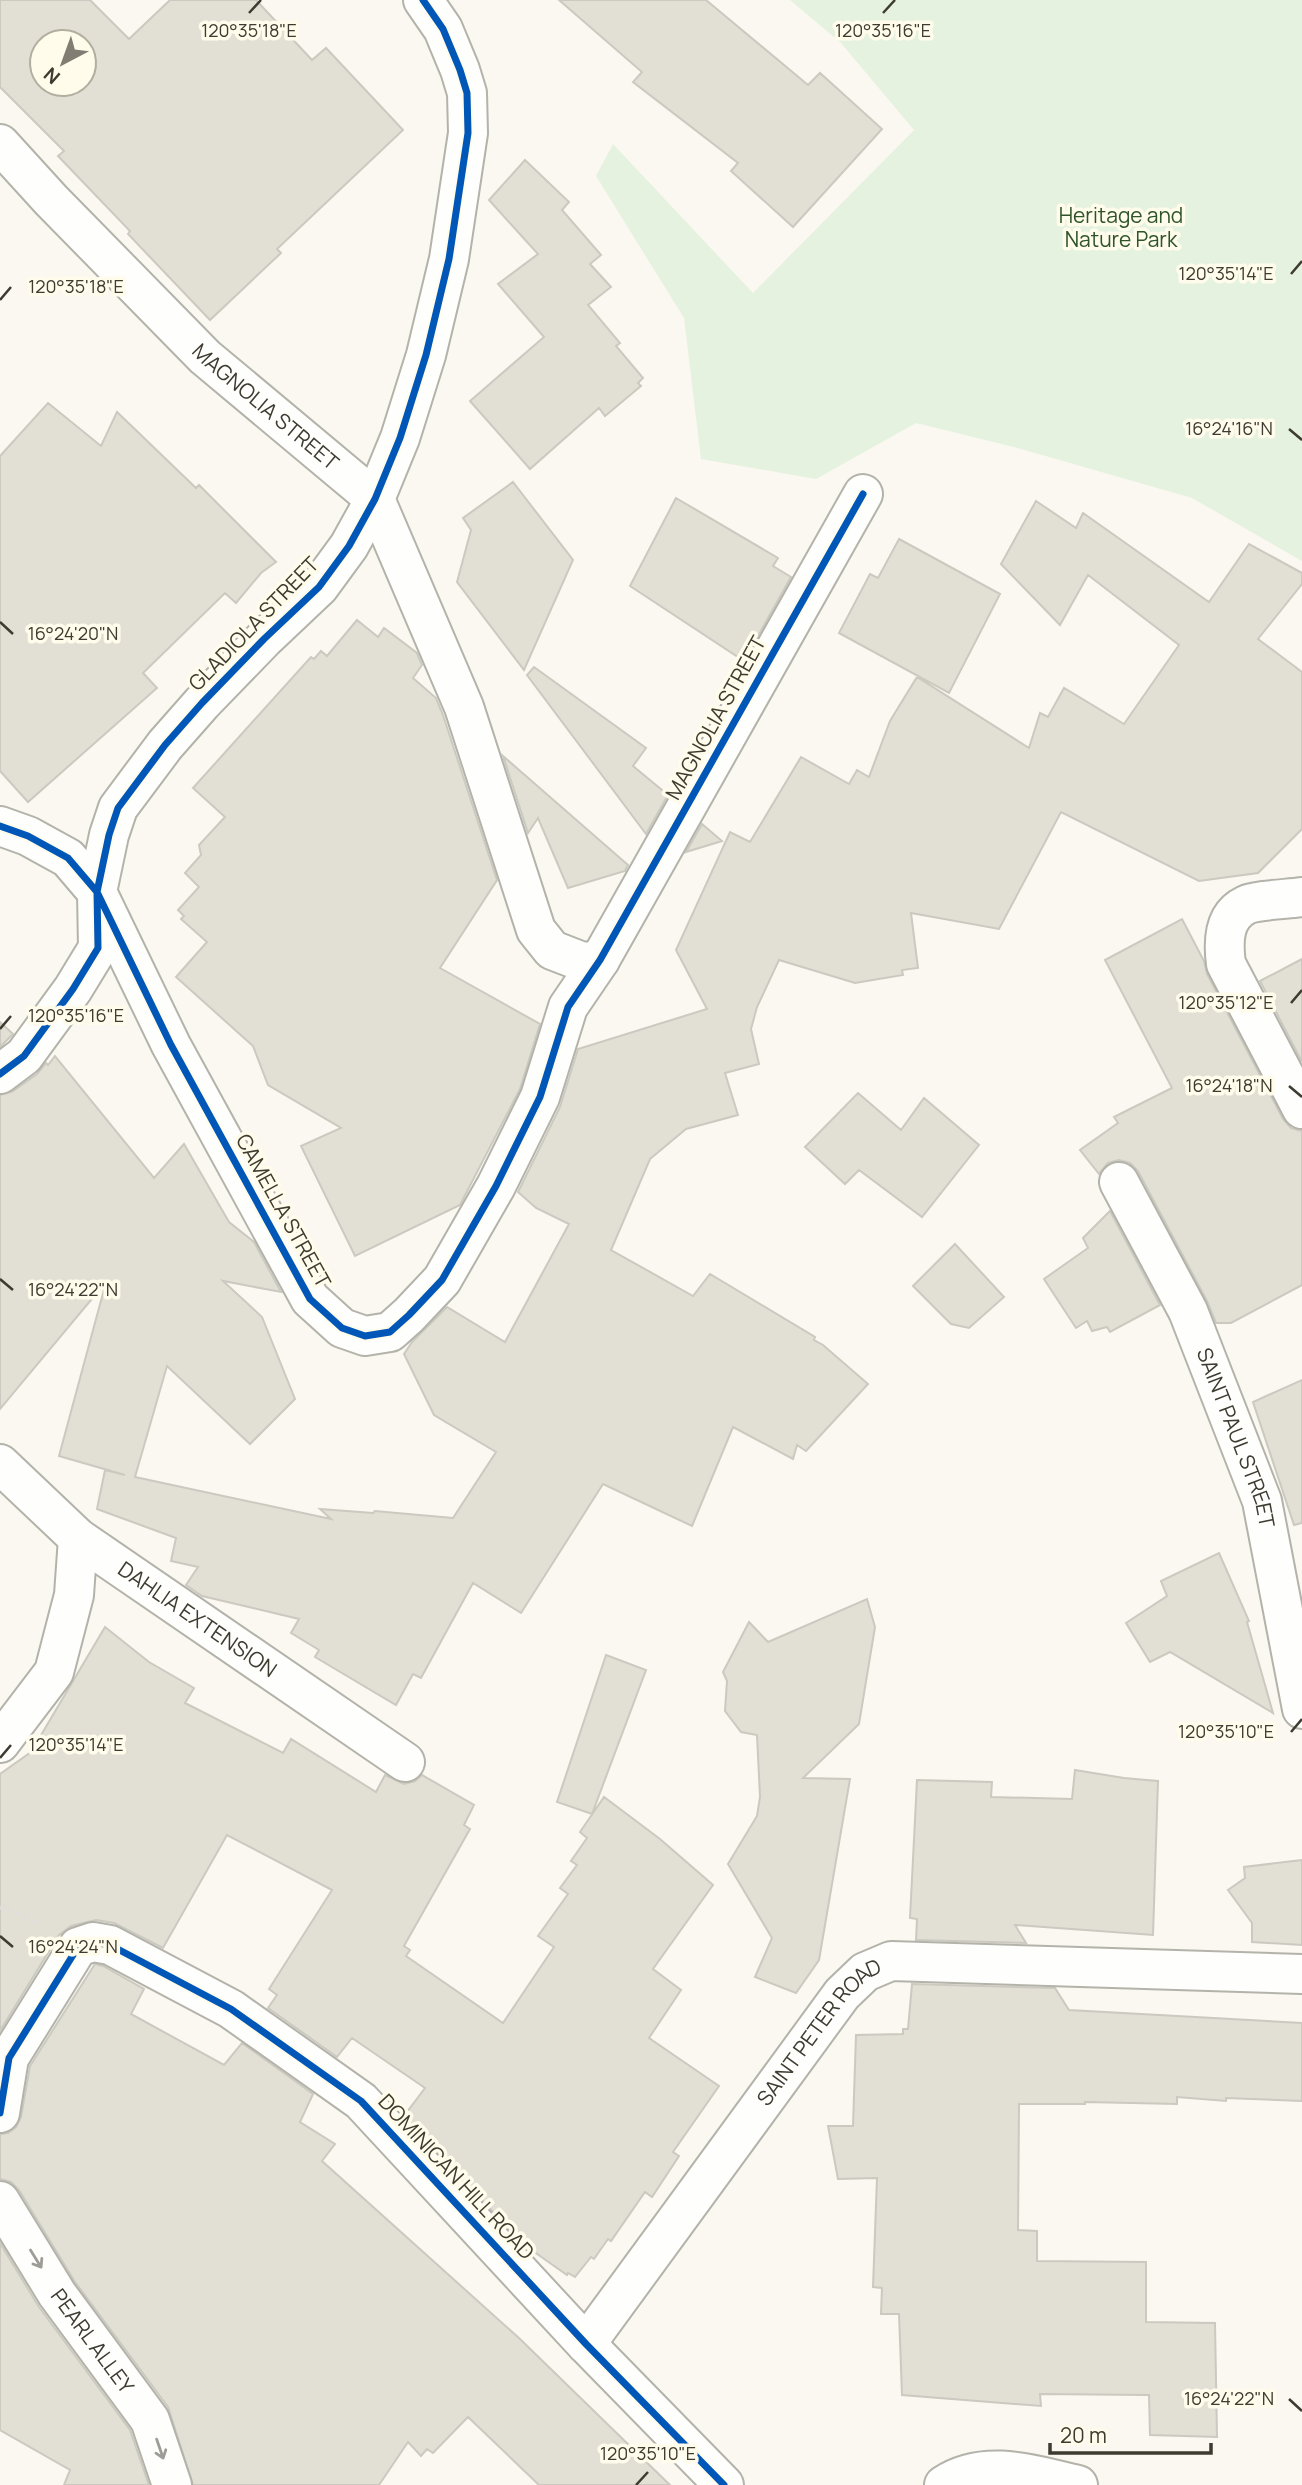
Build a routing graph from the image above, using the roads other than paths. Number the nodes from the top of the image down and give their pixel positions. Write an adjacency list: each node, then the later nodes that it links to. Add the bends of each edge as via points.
1 (423, 0): 4 (street, GLADIOLA STREET, via 443,29 460,70 467,93 468,133 449,260 426,355)
2 (0, 144): 4 (street, MAGNOLIA STREET, via 205,357)
3 (863, 494): 8 (street, MAGNOLIA STREET)
4 (375, 499): 6 (street, GLADIOLA STREET, via 319,587 202,704 135,783 118,808); 8 (street, MAGNOLIA STREET, via 464,707 536,930 552,950 583,962)
5 (0, 826): 6 (street, CAMELLA STREET, via 68,858)
6 (97, 892): 8 (street, CAMELLA STREET, via 171,1045 310,1298 342,1328 365,1336 390,1332 442,1280 540,1097 568,1007); 9 (street, GLADIOLA STREET, via 98,948 24,1056)
7 (1302, 897): 10 (street, via 1247,905 1229,921 1223,942 1226,964)
8 (600, 960)
9 (0, 1074)
10 (1302, 1109)
11 (1119, 1182): 14 (street, SAINT PAUL STREET, via 1188,1311 1262,1501)
12 (0, 1464): 13 (street, DAHLIA EXTENSION)
13 (78, 1538): 15 (street, via 74,1595 54,1672); 16 (street, DAHLIA EXTENSION)
14 (1302, 1709)
15 (0, 1743)
16 (405, 1762)
17 (1302, 1974): 20 (street, SAINT PETER ROAD, via 891,1961 866,1972 842,1994)
18 (0, 2113): 20 (street, DOMINICAN HILL ROAD, via 9,2058 78,1947 93,1942 110,1945 232,2010 361,2101)
19 (0, 2201): 21 (street, PEARL ALLEY, one-way to 21, via 57,2294 150,2420)
20 (586, 2344): 22 (street, DOMINICAN HILL ROAD)
21 (172, 2485)
22 (724, 2485)
23 (944, 2485): 24 (street, via 958,2476 1010,2469)
24 (1078, 2485)

